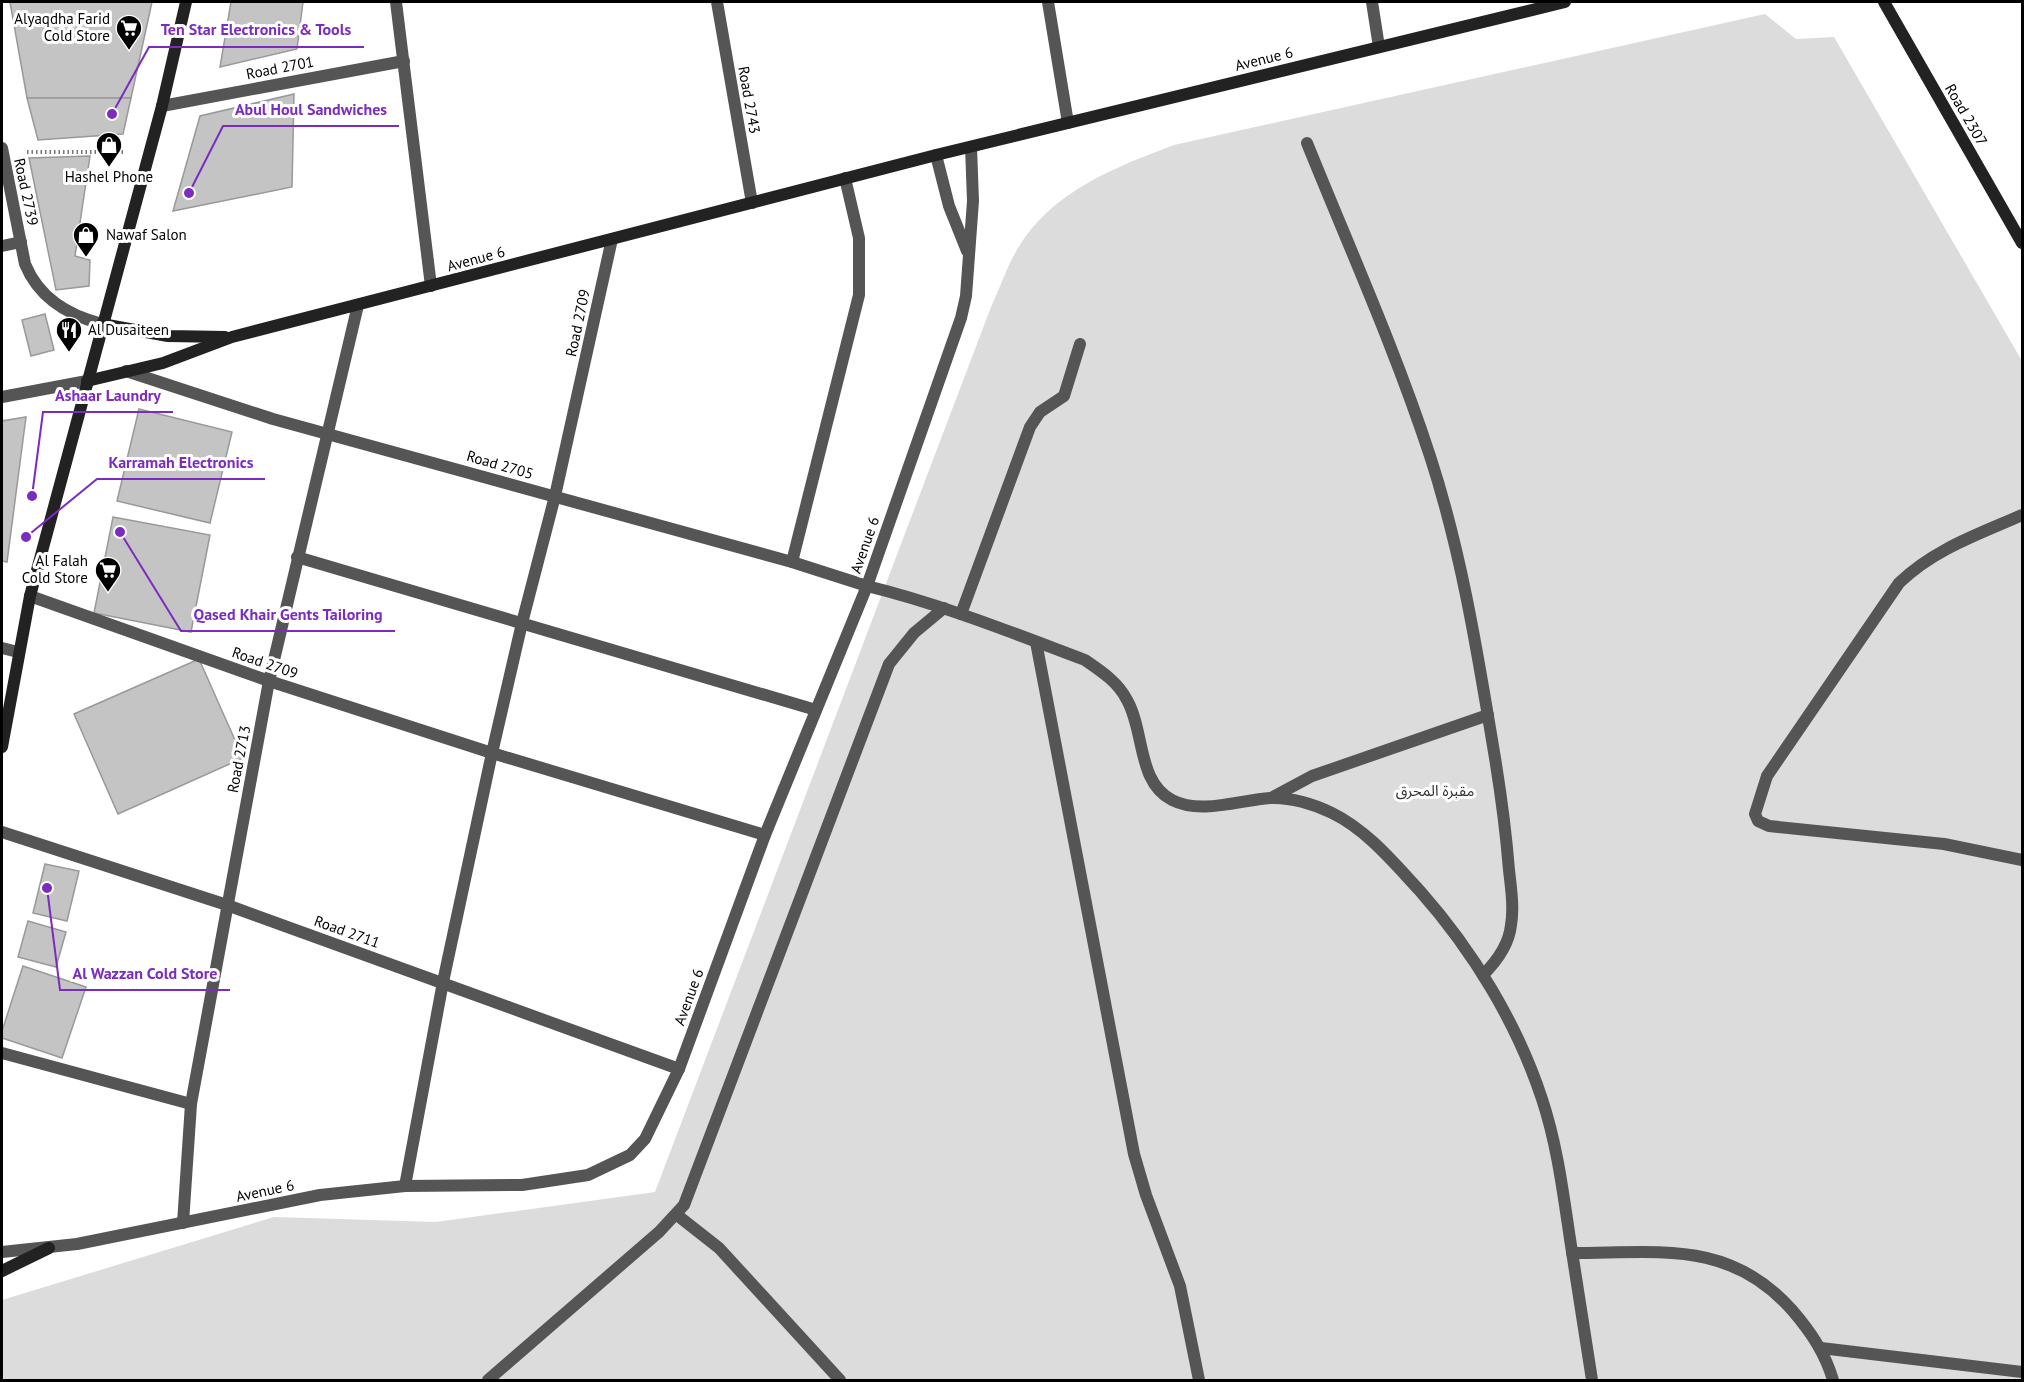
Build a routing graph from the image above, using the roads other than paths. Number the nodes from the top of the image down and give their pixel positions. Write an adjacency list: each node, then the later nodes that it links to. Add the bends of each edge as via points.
1 (186, 2): 10 (street)
2 (396, 2): 9 (street)
3 (717, 2): 17 (street, Road 2743)
4 (1048, 2): 11 (street)
5 (1372, 2): 8 (street)
6 (1565, 2): 8 (street, Avenue 6)
7 (1884, 2): 20 (street, Road 2307)
8 (1379, 47): 11 (street, Avenue 6)
9 (404, 61): 10 (street, Road 2701); 23 (street)
10 (162, 106): 25 (street)
11 (1068, 123): 13 (street, Avenue 6)
12 (1307, 143): 46 (street, via 1404,381 1431,458 1472,623)
13 (971, 147): 15 (street, Avenue 6); 22 (street, Avenue 6, via 973,201)
14 (2, 151): 19 (street, Road 2739)
15 (936, 155): 16 (street, Avenue 6); 22 (street, Avenue 6, via 949,206)
16 (844, 178): 17 (street, Avenue 6); 35 (street, via 858,238 859,295)
17 (752, 203): 18 (street, Avenue 6)
18 (612, 239): 23 (street, Avenue 6); 32 (street, Road 2709)
19 (21, 242): 21 (street, Road 2739); 25 (street, Road 2739, via 32,281 46,297 83,320)
20 (2022, 243)
21 (2, 246)
22 (968, 252): 36 (street, Avenue 6, via 961,318)
23 (431, 286): 24 (street, Avenue 6)
24 (358, 305): 26 (street, Avenue 6); 31 (street, Road 2713)
25 (102, 324): 26 (street, Avenue 6, via 168,336); 29 (street)
26 (232, 338): 28 (street, Avenue 6, via 198,352)
27 (1080, 344): 39 (street, via 1064,396 1040,412 1030,427)
28 (126, 371): 29 (street, Avenue 6); 31 (street, Road 2705, via 273,419)
29 (87, 381): 30 (street); 37 (street)
30 (2, 398)
31 (327, 432): 32 (street, Road 2705); 34 (street, Road 2713)
32 (555, 496): 35 (street, Road 2705); 40 (street, Road 2709)
33 (2022, 515): 52 (street, via 1927,558 1899,583 1767,776 1755,814 1758,821 1769,826 1944,844)
34 (297, 557): 40 (street); 44 (street, Road 2713)
35 (792, 562): 36 (street, Road 2705)
36 (867, 586): 38 (street, Road 2705); 45 (street, Avenue 6)
37 (30, 596): 43 (street); 44 (street, Road 2709)
38 (944, 608): 39 (street, Road 2705); 60 (street, via 914,633 889,664 689,1195)
39 (961, 614): 41 (street, Road 2705)
40 (522, 623): 45 (street); 48 (street, Road 2709)
41 (1036, 642): 49 (street, Road 2705, via 1085,660 1118,686 1133,714 1151,782 1167,797 1205,806); 71 (street, via 1134,1154 1180,1286)
42 (2, 648): 43 (street)
43 (18, 652): 47 (street)
44 (269, 681): 48 (street, Road 2709); 53 (street, Road 2713)
45 (816, 710): 51 (street, Avenue 6)
46 (1488, 716): 49 (street, via 1312,776); 54 (street, via 1505,820 1512,908 1506,945)
47 (2, 747)
48 (492, 753): 51 (street, Road 2709); 55 (street, Road 2709)
49 (1271, 798): 54 (street, via 1312,805 1366,836 1432,905)
50 (2, 832): 53 (street, Road 2711)
51 (765, 835): 57 (street, Avenue 6)
52 (2022, 860)
53 (227, 905): 55 (street, Road 2711); 58 (street, Road 2713)
54 (1483, 975): 65 (street, via 1525,1054 1542,1098 1555,1145)
55 (442, 982): 57 (street, Road 2711); 59 (street, Road 2709)
56 (2, 1053): 58 (street)
57 (679, 1069): 59 (street, Avenue 6, via 645,1139 630,1155 611,1166 588,1175 522,1185)
58 (191, 1104): 61 (street, Road 2713)
59 (405, 1186): 61 (street, Avenue 6, via 320,1195)
60 (676, 1215): 69 (street); 70 (street, via 719,1248)
61 (183, 1223): 63 (street, Avenue 6)
62 (2, 1245): 64 (street, Avenue 6)
63 (49, 1248): 64 (street, Avenue 6); 66 (street)
64 (8, 1251)
65 (1572, 1252): 67 (street, via 1681,1252 1735,1266 1784,1301); 72 (street)
66 (2, 1271)
67 (1821, 1348): 68 (street); 73 (street)
68 (2022, 1372)
69 (488, 1380)
70 (840, 1380)
71 (1199, 1380)
72 (1592, 1380)
73 (1833, 1380)

